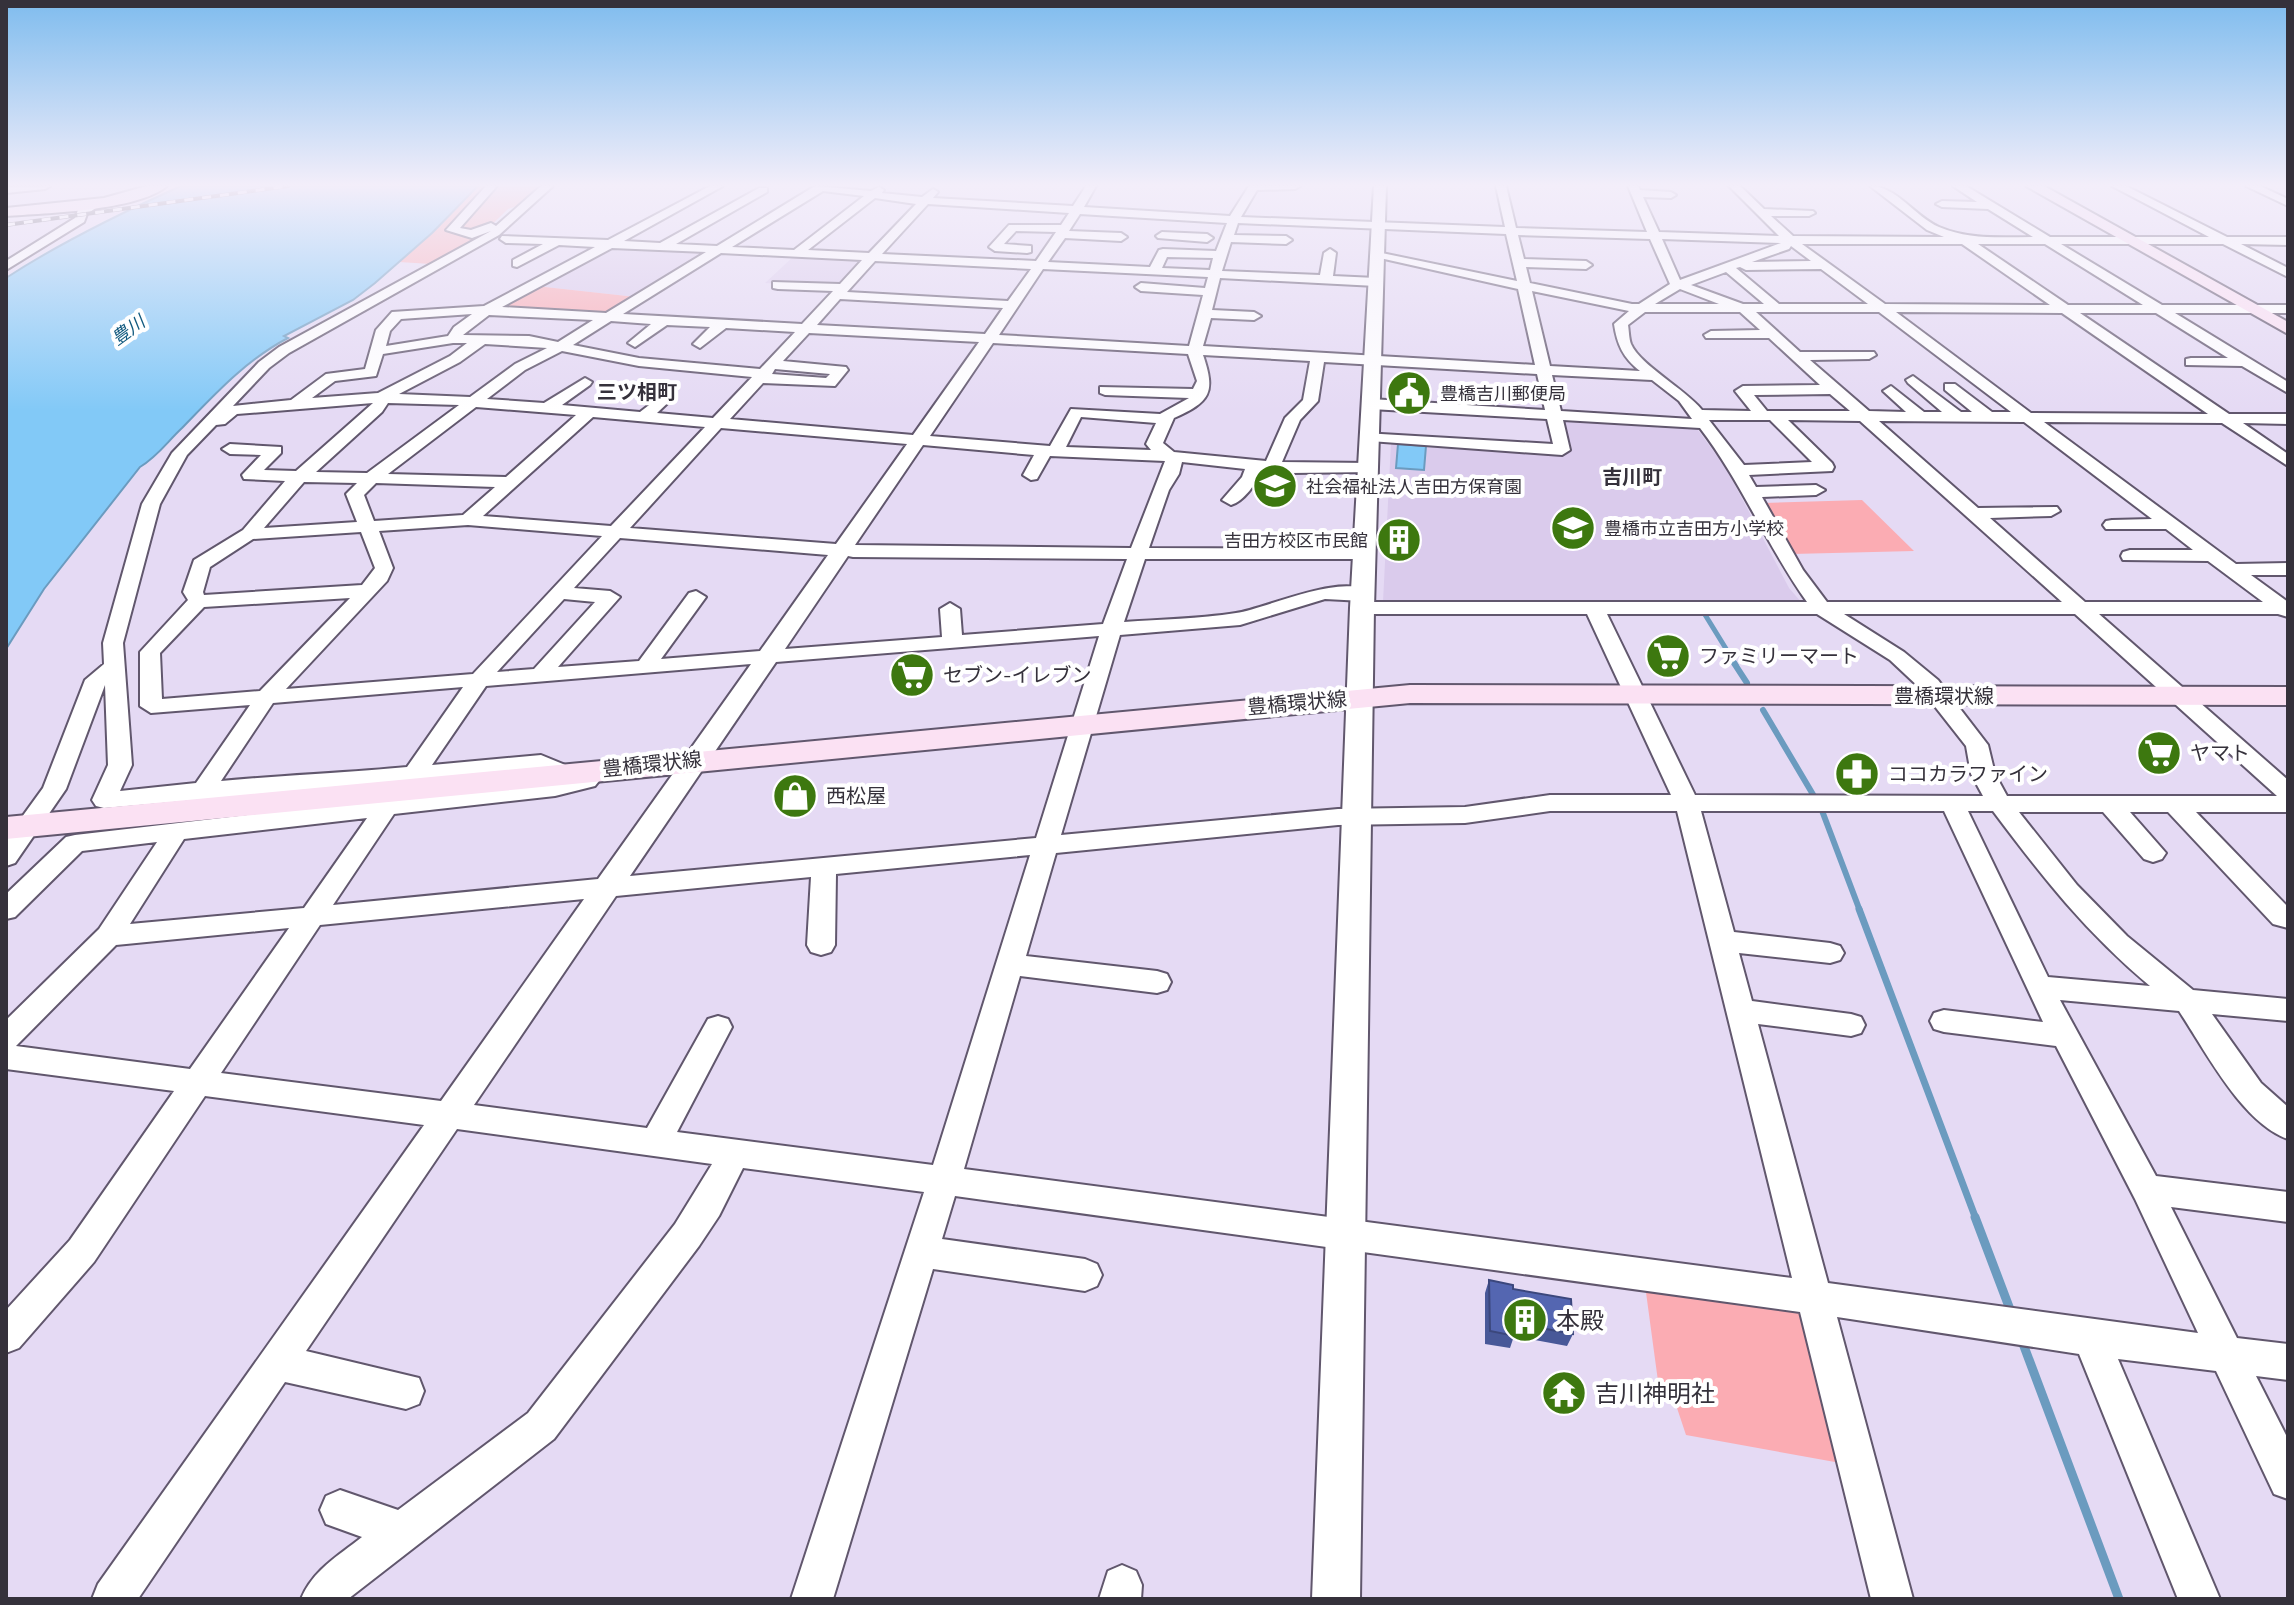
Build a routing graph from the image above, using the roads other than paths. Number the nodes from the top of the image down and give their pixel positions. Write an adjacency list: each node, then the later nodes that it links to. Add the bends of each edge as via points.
1 (448, 261): 115 (street, via 284,350)
2 (521, 261): 21 (street)
3 (578, 261): 49 (street)
4 (699, 261): 51 (street)
5 (870, 261): 37 (street)
6 (945, 261): 24 (street)
7 (1042, 261): 24 (street)
8 (1159, 261): 26 (street)
9 (1220, 261): 29 (street)
10 (1329, 261): 31 (street)
11 (1364, 261): 31 (street)
12 (1377, 261): 75 (street)
13 (1404, 261): 35 (street)
14 (1667, 261): 33 (street)
15 (1746, 261): 25 (street)
16 (1810, 261): 27 (street)
17 (1994, 261): 45 (street)
18 (2082, 261): 46 (street)
19 (2172, 261): 47 (main road)
20 (2264, 261): 28 (street)
21 (517, 263)
22 (1518, 263): 23 (street); 35 (street)
23 (1586, 265)
24 (1039, 266): 26 (street); 39 (street)
25 (1732, 266): 27 (street); 33 (street); 44 (street)
26 (1154, 271): 29 (street)
27 (1821, 273): 41 (street, via 1844,281)
28 (2288, 273)
29 (1217, 274): 31 (street); 36 (street)
30 (1574, 277): 38 (street)
31 (1326, 279)
32 (778, 285): 37 (street)
33 (1678, 285): 40 (street); 43 (street)
34 (1141, 287): 36 (street)
35 (1525, 287): 38 (street); 79 (street)
36 (1212, 292): 50 (street)
37 (838, 296): 39 (street); 42 (street); 57 (street)
38 (1577, 297): 40 (street)
39 (1012, 305): 61 (street)
40 (1639, 308): 43 (street); 81 (street, via 1621,324 1624,344)
41 (1881, 308): 44 (street); 45 (street); 105 (street)
42 (895, 309)
43 (1744, 309): 44 (street); 58 (street)
44 (1777, 309)
45 (2062, 309): 46 (street); 107 (street)
46 (2163, 309): 47 (street); 68 (street)
47 (2258, 309): 48 (street); 55 (main road); 59 (main road)
48 (2288, 309)
49 (487, 310): 51 (street); 62 (street); 71 (street, via 397,315 383,330)
50 (1206, 314): 52 (street); 70 (street)
51 (610, 316): 53 (street); 66 (street)
52 (1254, 316)
53 (666, 319): 54 (street); 64 (street)
54 (724, 322): 57 (street); 65 (street)
55 (2288, 322)
56 (1698, 324): 58 (street)
57 (809, 327): 61 (street); 80 (street)
58 (1766, 329): 60 (street); 73 (street)
59 (2288, 329)
60 (1711, 335)
61 (989, 338): 70 (street); 112 (street)
62 (453, 339): 63 (street); 71 (street)
63 (482, 339): 66 (street); 92 (street)
64 (635, 343)
65 (700, 344)
66 (561, 346): 80 (street, via 639,362); 93 (street, via 520,367)
67 (2194, 346): 68 (street)
68 (2218, 346): 77 (street)
69 (1497, 348): 78 (street)
70 (1196, 349): 74 (street); 86 (street)
71 (378, 351): 94 (street, via 371,373 331,377)
72 (1869, 355): 73 (street)
73 (1797, 356): 88 (street)
74 (1318, 357): 75 (street); 118 (street, via 1310,401)
75 (1373, 360): 78 (street); 95 (street)
76 (2191, 362): 77 (street)
77 (2245, 362): 87 (street)
78 (1500, 367): 79 (street)
79 (1544, 369): 81 (street); 98 (street)
80 (767, 372): 110 (street)
81 (1657, 376): 109 (street)
82 (1120, 378): 86 (street)
83 (1913, 380): 103 (street)
84 (585, 382): 96 (street)
85 (1950, 387): 104 (street)
86 (1201, 388): 89 (street); 106 (street, via 1194,403)
87 (2288, 388)
88 (1832, 389): 99 (street, via 1737,386); 101 (street)
89 (1105, 390)
90 (1891, 391): 102 (street)
91 (666, 397): 100 (street)
92 (385, 398): 93 (street); 94 (street); 122 (street)
93 (472, 403): 96 (street); 123 (street)
94 (295, 404): 115 (street, via 232,411)
95 (1371, 404): 98 (street); 111 (street)
96 (546, 409): 97 (street)
97 (588, 413): 100 (street); 124 (street)
98 (1554, 416): 109 (street); 111 (street, via 1562,450)
99 (1769, 416): 101 (street); 109 (street); 120 (street, via 1826,467)
100 (643, 417): 110 (street)
101 (1863, 417): 102 (street); 129 (street)
102 (1921, 417): 103 (street)
103 (1957, 417): 104 (street)
104 (1989, 418): 105 (street)
105 (2026, 418): 107 (street); 132 (street)
106 (1166, 419): 114 (street, via 1076,412); 116 (street, via 1154,444)
107 (2225, 419): 108 (street); 117 (street)
108 (2288, 419)
109 (1701, 420): 120 (street)
110 (719, 424): 112 (street); 134 (street)
111 (1370, 436): 119 (street)
112 (916, 440): 114 (street); 136 (street)
113 (230, 449): 122 (street, via 275,450 250,475)
114 (1051, 451): 116 (street); 121 (street)
115 (180, 453): 156 (street, via 151,504 113,643)
116 (1168, 456): 118 (street); 137 (street, via 1174,467 1160,490)
117 (2288, 461)
118 (1263, 466): 119 (street); 127 (street)
119 (1369, 468): 138 (street)
120 (1738, 470): 126 (street)
121 (1031, 475)
122 (298, 477): 123 (street); 135 (street)
123 (372, 478): 124 (street); 131 (street, via 355,494)
124 (510, 482): 130 (street)
125 (1816, 490): 126 (street)
126 (1750, 492): 149 (street)
127 (1231, 500)
128 (2051, 511): 129 (street)
129 (1972, 513): 150 (street)
130 (468, 520): 131 (street); 134 (street)
131 (368, 524): 135 (street); 143 (street, via 384,568)
132 (2170, 524): 133 (street); 139 (street)
133 (2112, 525)
134 (616, 533): 136 (street); 144 (street)
135 (249, 534): 146 (street, via 201,564 193,592)
136 (842, 550): 137 (street); 155 (street)
137 (1139, 552): 138 (street); 153 (street)
138 (1366, 555): 147 (street)
139 (2212, 555): 140 (street); 142 (street)
140 (2130, 556)
141 (2288, 569): 142 (street)
142 (2232, 570): 152 (street)
143 (366, 591): 146 (street); 165 (street)
144 (560, 593): 158 (street, via 610,597); 159 (street)
145 (696, 597): 157 (street)
146 (198, 601): 165 (street, via 150,652 151,706)
147 (1363, 602): 148 (street); 153 (street, via 1324,593 1240,619); 164 (street)
148 (1594, 608): 149 (street); 160 (street)
149 (1821, 608): 150 (street); 161 (street, via 1897,656)
150 (2079, 608): 152 (street); 162 (street)
151 (950, 609): 154 (street)
152 (2287, 609)
153 (1111, 630): 154 (street); 166 (street)
154 (953, 643): 155 (street)
155 (766, 658): 157 (street); 167 (street)
156 (115, 666): 171 (street, via 120,765 104,800); 181 (street, via 96,680 54,789)
157 (644, 668): 158 (street)
158 (539, 676): 159 (street)
159 (478, 681): 165 (street); 169 (street)
160 (1634, 696): 161 (main road, 豊橋環状線); 164 (main road, 豊橋環状線); 174 (street)
161 (1939, 696): 162 (main road, 豊橋環状線); 173 (street, via 1977,745 1983,774)
162 (2181, 696): 163 (main road, 豊橋環状線); 172 (street)
163 (2288, 696)
164 (1361, 697): 166 (main road, 豊橋環状線); 180 (street)
165 (265, 698): 171 (street)
166 (1082, 723): 167 (main road, 豊橋環状線); 183 (street)
167 (695, 760): 168 (main road, 豊橋環状線); 187 (street)
168 (623, 767): 170 (main road, 豊橋環状線); 178 (street, via 555,788)
169 (414, 774): 170 (street, via 541,762); 171 (street)
170 (567, 774): 181 (main road, 豊橋環状線)
171 (204, 789)
172 (2288, 793)
173 (1999, 802): 175 (street); 179 (street); 198 (street, via 2078,902 2117,943)
174 (1687, 803): 175 (street); 180 (street, via 1550,803 1465,815); 192 (street)
175 (1952, 803): 197 (street)
176 (2175, 804): 177 (street); 179 (street); 190 (street)
177 (2288, 804)
178 (388, 805): 182 (street); 189 (street)
179 (2111, 805): 184 (street)
180 (1357, 816): 183 (street); 215 (street)
181 (18, 827): 185 (street)
182 (176, 832): 188 (street, via 75,843); 191 (street)
183 (1047, 845): 186 (street); 195 (street)
184 (2153, 853)
185 (6, 857)
186 (824, 867): 187 (street); 193 (street)
187 (606, 888): 189 (street); 208 (street)
188 (6, 910)
189 (314, 915): 191 (street); 207 (street)
190 (2288, 918)
191 (109, 936): 205 (street)
192 (1722, 941): 194 (street); 200 (street)
193 (821, 945)
194 (1830, 953)
195 (1010, 964): 196 (street); 212 (street)
196 (1157, 982)
197 (2039, 987): 198 (street); 204 (street)
198 (2188, 1002): 199 (street); 209 (street, via 2250,1092)
199 (2288, 1010)
200 (1740, 1011): 202 (street); 218 (street)
201 (1944, 1021): 204 (street)
202 (1851, 1025)
203 (718, 1027): 210 (street)
204 (2065, 1036): 213 (street)
205 (6, 1038)
206 (6, 1057): 207 (street)
207 (195, 1082): 208 (street); 219 (street, via 82,1251)
208 (450, 1115): 210 (street); 223 (street)
209 (2288, 1126)
210 (655, 1142): 211 (street)
211 (734, 1153): 212 (street); 227 (street, via 687,1235 548,1419)
212 (944, 1181): 215 (street); 216 (street)
213 (2146, 1189): 214 (street); 221 (street)
214 (2288, 1207)
215 (1344, 1234): 218 (street); 231 (street)
216 (921, 1252): 217 (street); 230 (street)
217 (1085, 1275)
218 (1815, 1297): 220 (street); 232 (street)
219 (6, 1336)
220 (2091, 1338): 221 (street); 233 (street)
221 (2226, 1356): 222 (street); 225 (street)
222 (2288, 1362)
223 (278, 1363): 224 (street); 228 (street)
224 (406, 1391)
225 (2288, 1480)
226 (340, 1510): 227 (street)
227 (403, 1532): 229 (street)
228 (113, 1599)
229 (322, 1599)
230 (812, 1599)
231 (1336, 1599)
232 (1892, 1599)
233 (2199, 1599)

